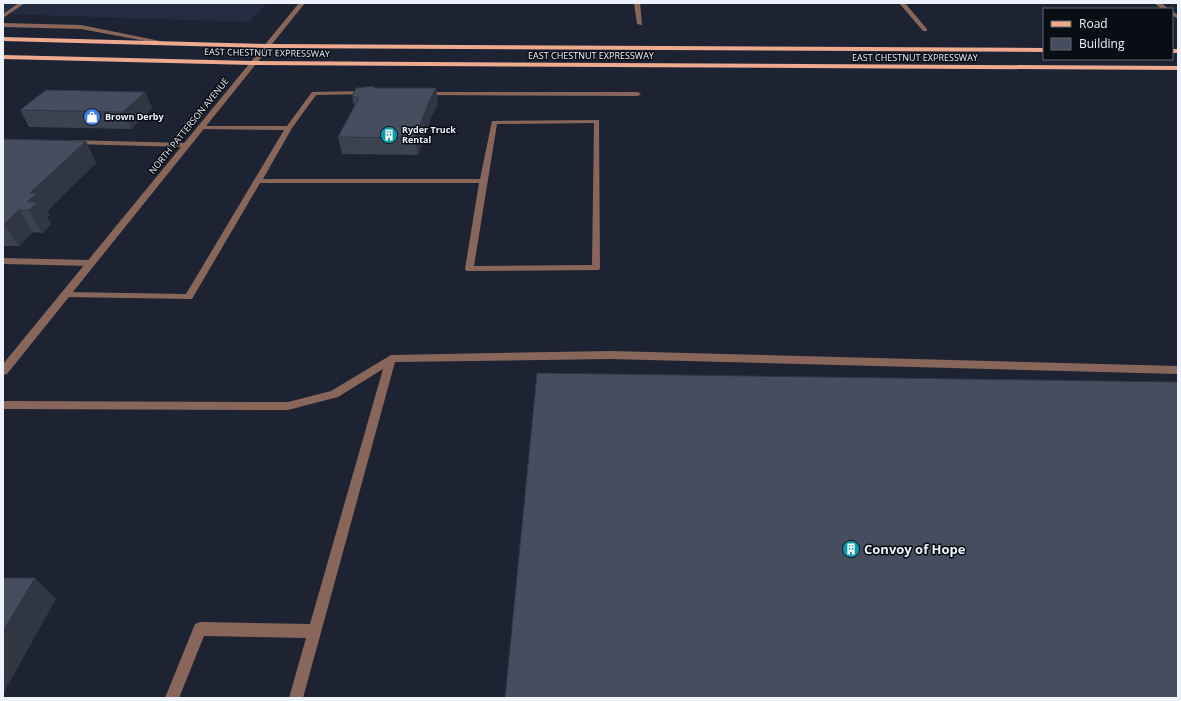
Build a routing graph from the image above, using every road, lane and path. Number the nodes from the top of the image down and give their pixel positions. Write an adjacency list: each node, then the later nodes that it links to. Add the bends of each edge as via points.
1 (22, 3): 5 (street)
2 (302, 3): 11 (street, NORTH PATTERSON AVENUE)
3 (637, 3): 6 (street)
4 (902, 3): 8 (street)
5 (3, 16)
6 (640, 24)
7 (3, 25): 10 (street, via 81,27)
8 (925, 30)
9 (3, 39): 10 (main road, EAST CHESTNUT EXPRESSWAY)
10 (167, 43): 11 (main road, EAST CHESTNUT EXPRESSWAY)
11 (268, 46): 12 (main road, EAST CHESTNUT EXPRESSWAY); 14 (street, NORTH PATTERSON AVENUE)
12 (1043, 50)
13 (3, 57): 14 (main road, EAST CHESTNUT EXPRESSWAY)
14 (253, 63): 15 (main road, EAST CHESTNUT EXPRESSWAY); 19 (street, NORTH PATTERSON AVENUE)
15 (1178, 68)
16 (378, 93): 20 (street, via 314,93)
17 (417, 94): 18 (street)
18 (638, 94)
19 (201, 127): 20 (street); 22 (street, NORTH PATTERSON AVENUE)
20 (289, 128): 23 (street)
21 (67, 142): 22 (street)
22 (186, 145): 26 (street, NORTH PATTERSON AVENUE)
23 (258, 180): 24 (street); 27 (street, via 189,297)
24 (483, 181): 24 (street, via 469,269 596,268 597,121 494,122)
25 (3, 261): 26 (street)
26 (91, 263): 27 (street, NORTH PATTERSON AVENUE)
27 (67, 295): 30 (street, NORTH PATTERSON AVENUE)
28 (391, 359): 29 (street, via 610,355); 31 (street, via 334,394 288,406); 32 (street)
29 (1178, 370)
30 (3, 371)
31 (3, 405)
32 (315, 632): 33 (street, via 200,629); 34 (street)
33 (172, 698)
34 (296, 698)

